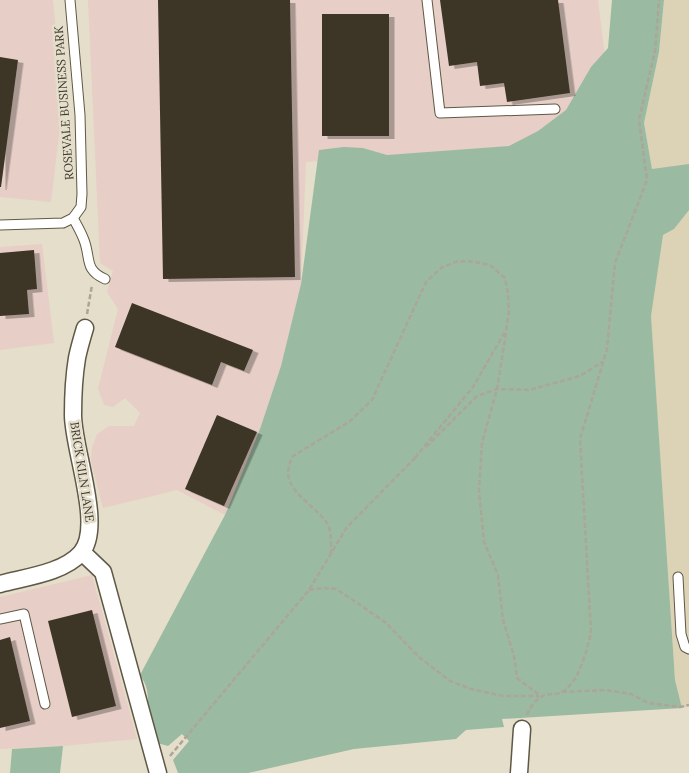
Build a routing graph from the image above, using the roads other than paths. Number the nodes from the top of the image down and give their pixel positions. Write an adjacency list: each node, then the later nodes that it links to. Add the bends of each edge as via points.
1 (70, 0): 4 (lane, ROSEVALE BUSINESS PARK, via 80,115 82,194 81,207)
2 (427, 0): 3 (lane, via 440,113)
3 (555, 109)
4 (74, 218): 5 (lane, via 63,222); 6 (lane, via 85,241 89,267)
5 (0, 225)
6 (105, 279)
7 (85, 328): 8 (street, BRICK KILN LANE, via 77,358 73,417 90,513 90,531)
8 (82, 552): 10 (street, via 59,569); 15 (street, via 103,572)
9 (678, 577): 12 (lane, via 681,634 685,647)
10 (0, 584)
11 (0, 619): 13 (lane, via 24,614)
12 (689, 649)
13 (45, 704)
14 (522, 729): 16 (street)
15 (158, 772)
16 (519, 773)

